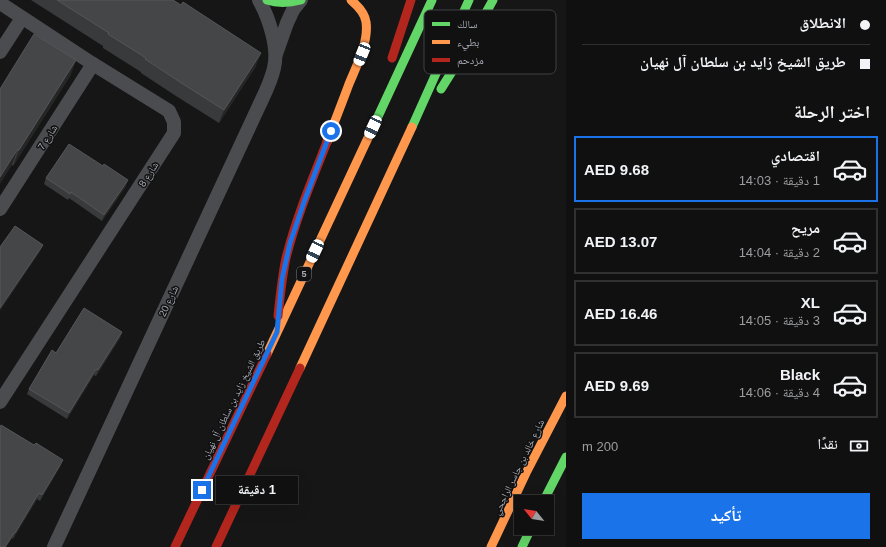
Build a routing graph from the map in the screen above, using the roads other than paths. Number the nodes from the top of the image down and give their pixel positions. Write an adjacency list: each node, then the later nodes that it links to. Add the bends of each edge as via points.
1 (259, 0): 16 (street, شارع 20, via 270,26)
2 (267, 0): 3 (main road, via 281,3)
3 (301, 0): 16 (street, شارع 20, via 293,10)
4 (350, 0): 25 (main road, via 362,10 367,26 366,38 290,243 282,279)
5 (411, 0): 18 (main road)
6 (432, 0): 10 (main road, طريق الشيخ زايد بن سلطان آل نهيان / 5)
7 (469, 0): 11 (main road)
8 (493, 0): 12 (main road)
9 (0, 3): 14 (street, شارع 8)
10 (427, 10)
11 (464, 10)
12 (487, 10)
13 (424, 17): 22 (main road, طريق الشيخ زايد بن سلطان آل نهيان / 5)
14 (22, 18): 15 (street); 17 (street, شارع 8)
15 (0, 52)
16 (276, 54): 31 (street, شارع 20, via 268,87)
17 (93, 64): 24 (street, شارع 7); 27 (street, شارع 8, via 169,111 174,122 174,133)
18 (389, 66)
19 (435, 74): 23 (main road)
20 (450, 74): 23 (main road)
21 (384, 81): 22 (main road)
22 (360, 155): 25 (main road, طريق الشيخ زايد بن سلطان آل نهيان / 5)
23 (392, 170): 33 (main road)
24 (0, 209)
25 (277, 332): 32 (main road, طريق الشيخ زايد بن سلطان آل نهيان / 5)
26 (566, 396): 34 (main road, شارع خالد بن جاسر الراجحي)
27 (0, 402)
28 (566, 457): 29 (main road)
29 (547, 495)
30 (528, 535): 35 (main road)
31 (54, 547)
32 (174, 547)
33 (216, 547)
34 (491, 547)
35 (522, 547)

